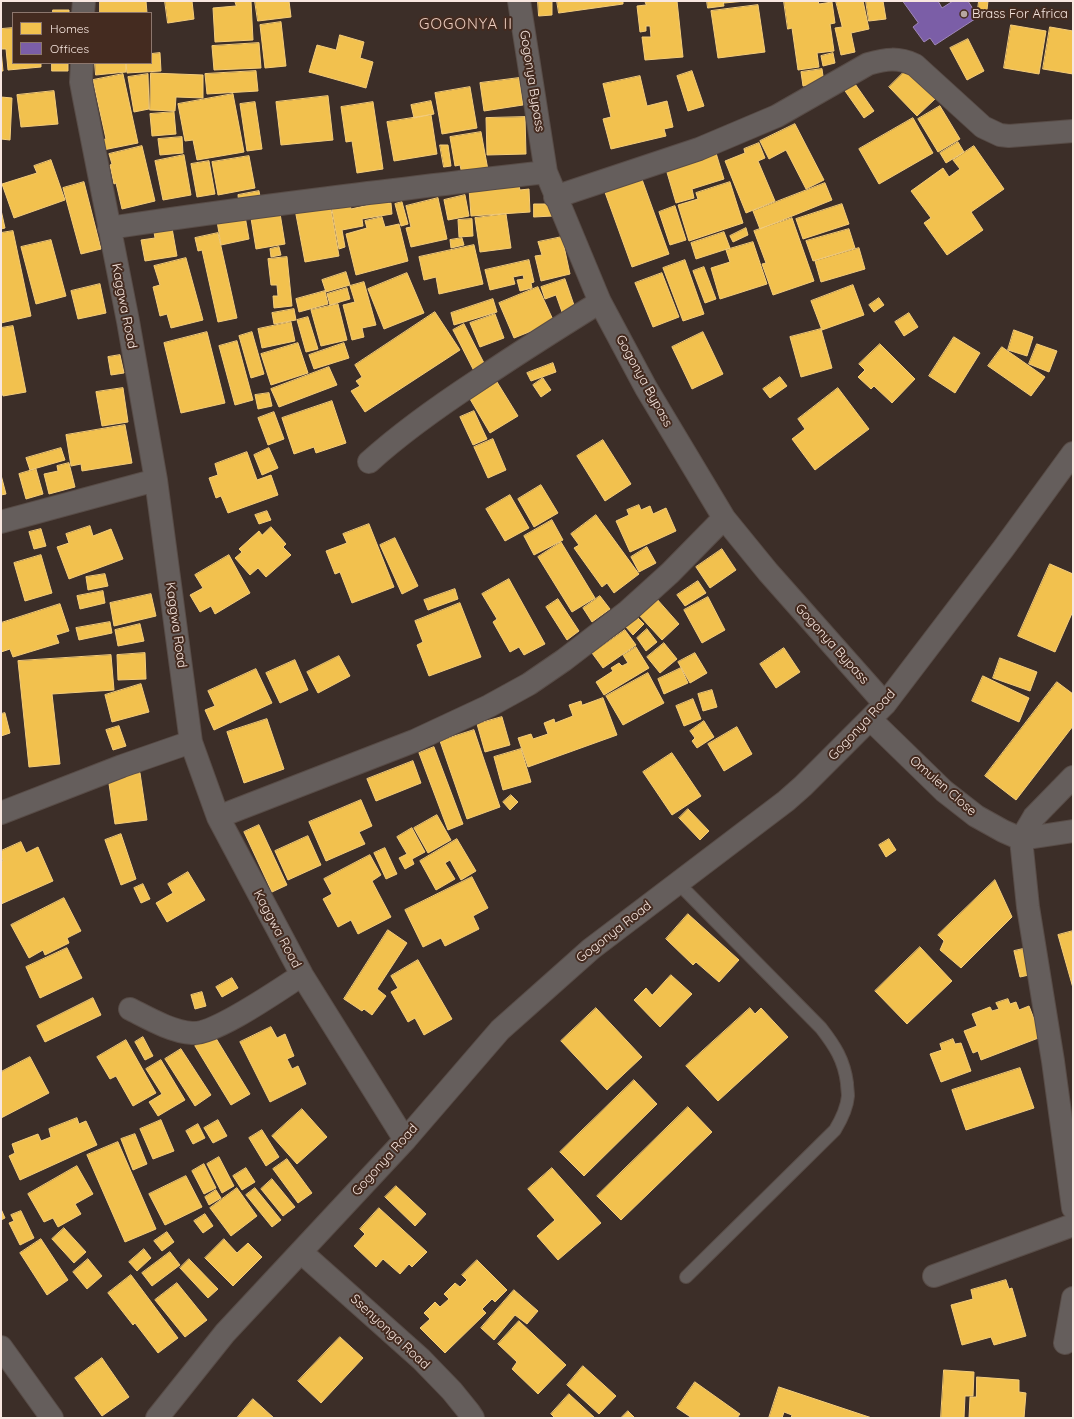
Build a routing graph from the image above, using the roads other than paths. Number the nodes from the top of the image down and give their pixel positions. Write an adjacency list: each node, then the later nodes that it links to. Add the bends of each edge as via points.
1 (84, 1): 3 (street)
2 (519, 1): 6 (street, Gogonya Bypass)
3 (83, 12)
4 (82, 64): 8 (street, Kaggwa Road, via 81,82)
5 (1073, 131): 7 (street, via 1000,135 983,127 915,65 895,59 868,64 777,116 699,149)
6 (546, 172): 7 (street, Gogonya Bypass); 8 (street, via 340,196)
7 (555, 197): 9 (street, Gogonya Bypass)
8 (109, 228): 12 (street, Kaggwa Road)
9 (600, 302): 11 (street, via 455,396 396,438); 13 (street, Gogonya Bypass, via 646,388)
10 (1073, 453): 15 (street, Gogonya Road)
11 (369, 462)
12 (156, 480): 14 (street); 16 (street, Kaggwa Road)
13 (724, 518): 15 (street, Gogonya Bypass); 19 (street, via 628,611 529,684 414,741)
14 (1, 522)
15 (878, 712): 21 (street, Omulen Close, via 944,791 976,816); 22 (street, Gogonya Road, via 786,801)
16 (192, 742): 18 (street); 19 (street, Kaggwa Road)
17 (1073, 778): 21 (street, via 1034,817)
18 (1, 813)
19 (218, 817): 23 (street, Kaggwa Road)
20 (1073, 831): 21 (street, Omulen Close)
21 (1021, 838): 26 (street, via 1028,907)
22 (678, 883): 25 (street, Gogonya Road, via 591,949 500,1030); 30 (lane, via 821,1028 839,1054 848,1095 843,1115 835,1130)
23 (302, 975): 24 (street, via 235,1017 201,1033 179,1031); 25 (street, Kaggwa Road)
24 (130, 1009)
25 (405, 1140): 28 (street, Gogonya Road)
26 (1073, 1208)
27 (1073, 1225): 29 (street)
28 (301, 1252): 35 (street, Gogonya Road, via 225,1333); 36 (street, Ssenyonga Road, via 421,1359 452,1391)
29 (934, 1276)
30 (686, 1277)
31 (1073, 1298): 32 (street)
32 (1065, 1343)
33 (1, 1347): 34 (street)
34 (52, 1418)
35 (157, 1418)
36 (473, 1418)

